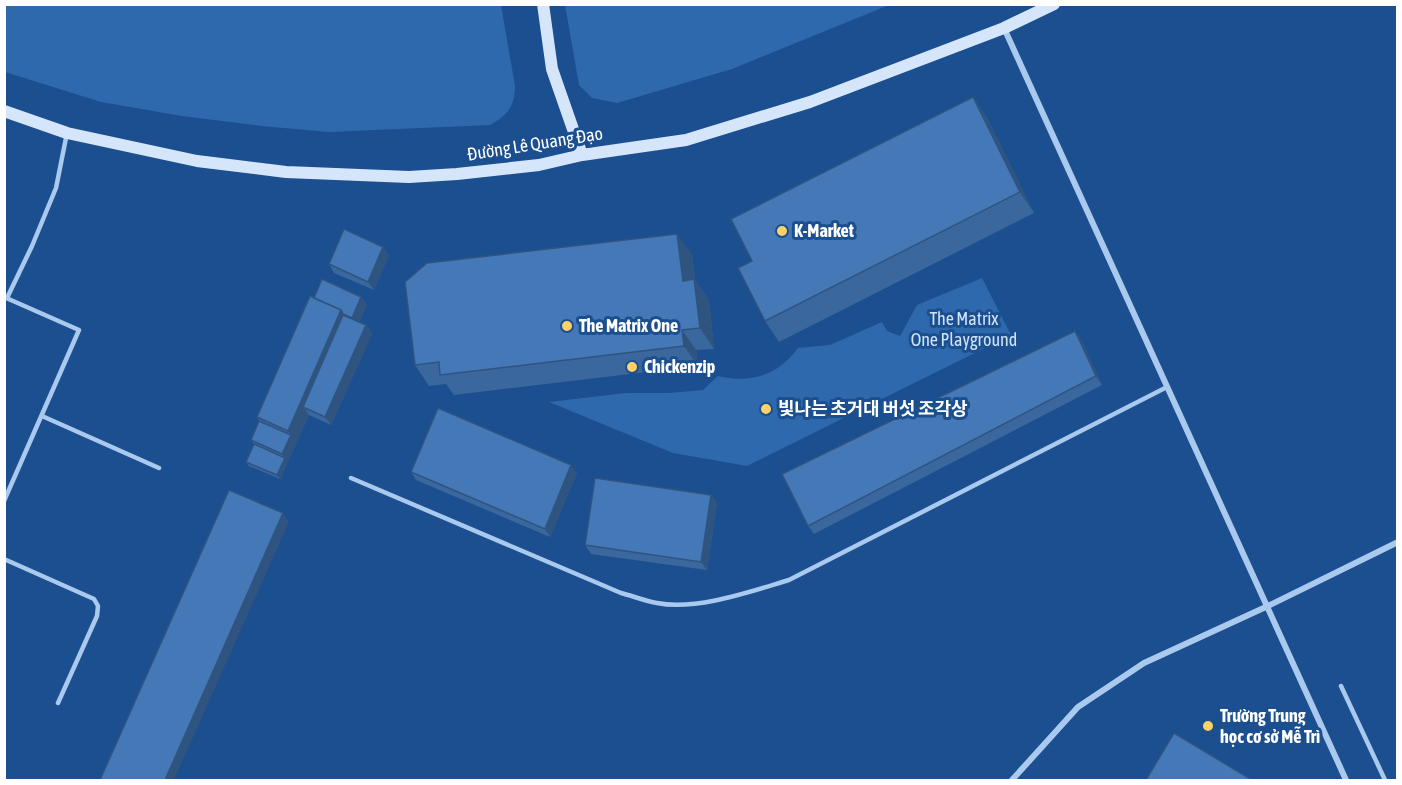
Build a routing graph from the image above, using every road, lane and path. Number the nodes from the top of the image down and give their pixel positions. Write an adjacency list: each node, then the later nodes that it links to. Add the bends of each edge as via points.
1 (543, 4): 6 (main road, via 552,69)
2 (1054, 4): 3 (main road, Đường Lê Quang Đạo)
3 (1004, 28): 6 (main road, Đường Lê Quang Đạo, via 799,106 686,140); 8 (street)
4 (4, 111): 5 (main road, Đường Lê Quang Đạo)
5 (67, 133): 6 (main road, Đường Lê Quang Đạo, via 198,161 286,171 409,177 539,165); 7 (lane, via 56,188)
6 (582, 155)
7 (6, 298): 9 (lane, via 79,330)
8 (1167, 387): 11 (lane, via 789,580 692,605 659,604 621,593); 15 (street)
9 (42, 416): 10 (lane); 12 (lane)
10 (159, 468)
11 (351, 478)
12 (4, 501)
13 (1398, 542): 15 (street)
14 (4, 559): 17 (lane, via 94,598 98,606)
15 (1268, 606): 18 (street, via 1144,663 1078,707); 19 (street)
16 (1341, 686): 20 (lane)
17 (58, 703)
18 (1012, 780)
19 (1346, 780)
20 (1385, 780)

